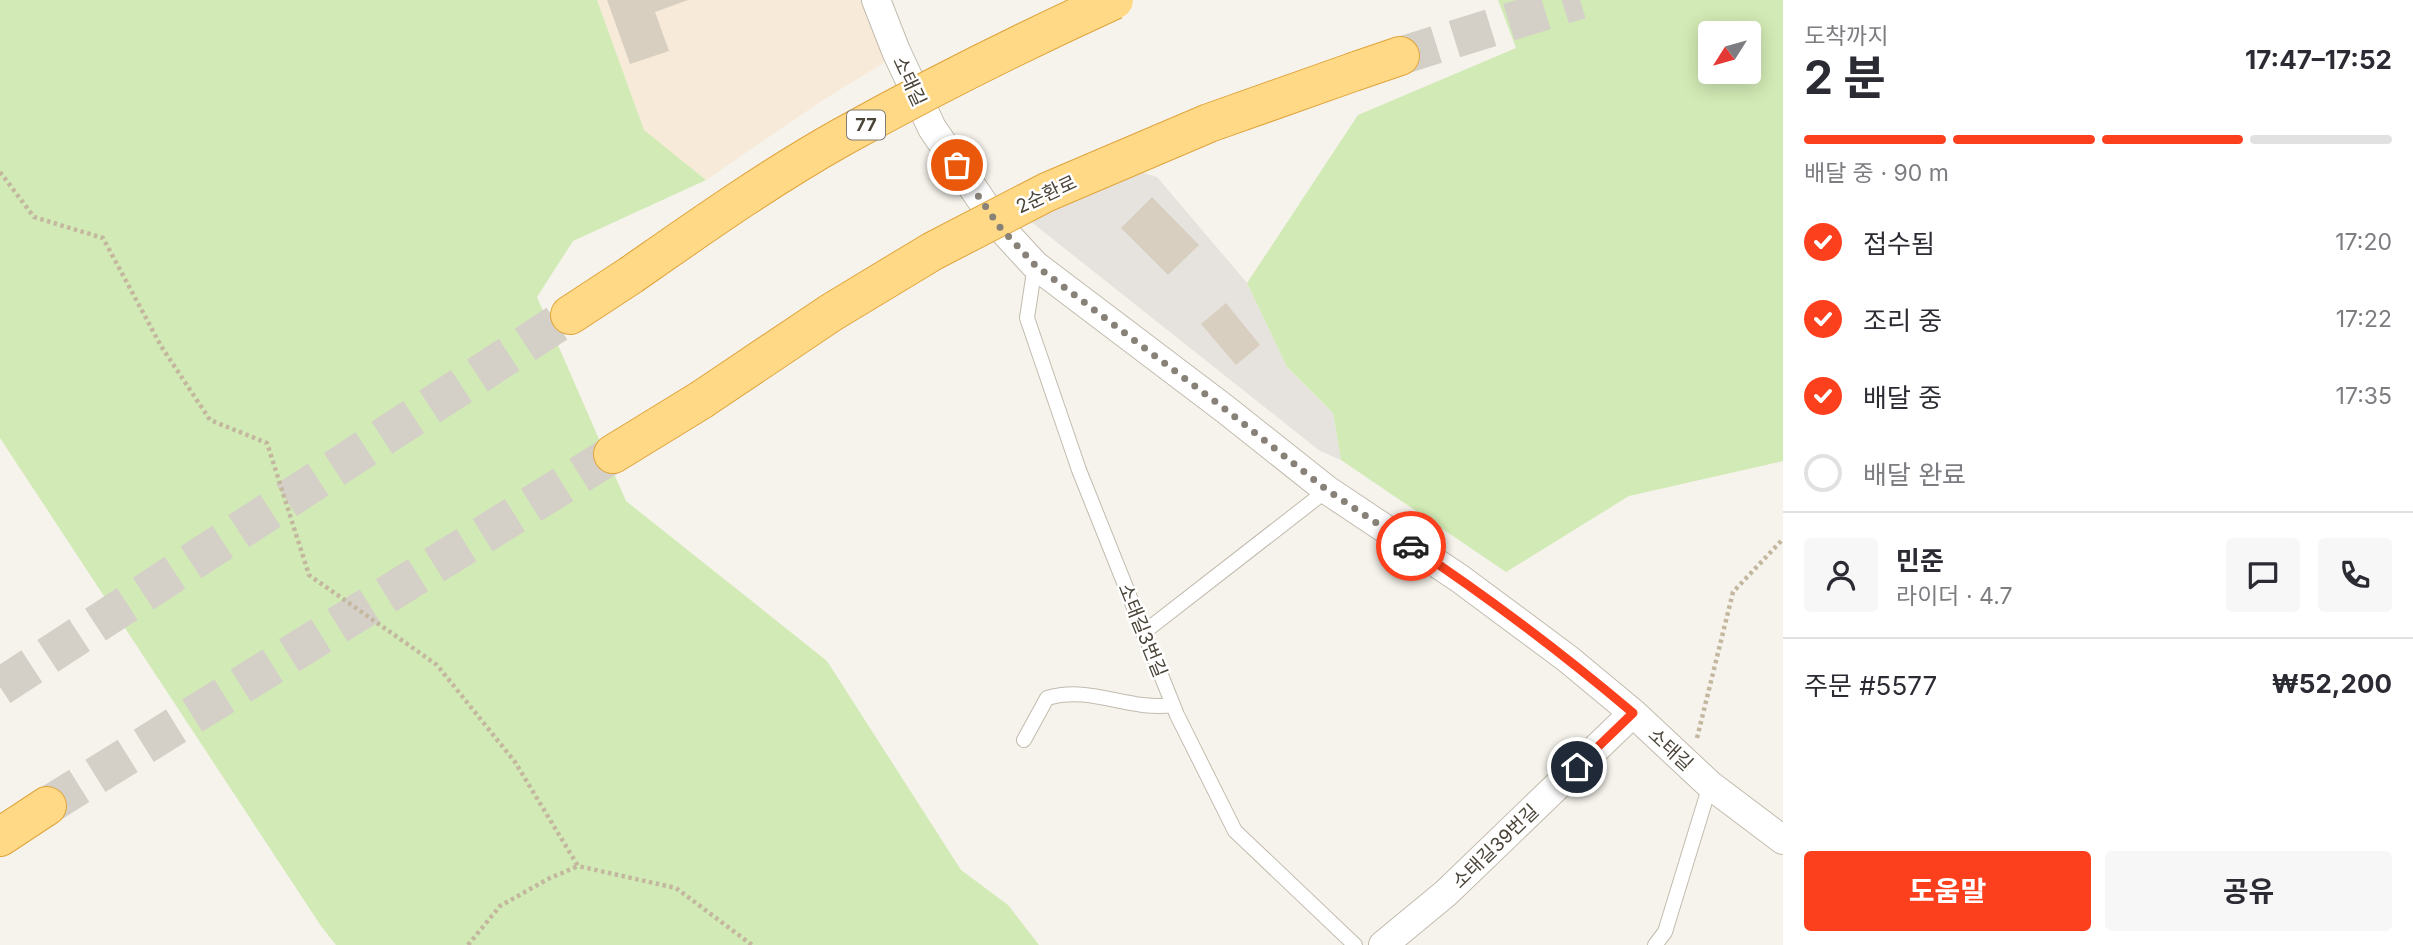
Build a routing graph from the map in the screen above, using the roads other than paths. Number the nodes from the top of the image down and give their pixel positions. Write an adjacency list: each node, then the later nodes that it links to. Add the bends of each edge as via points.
1 (876, 0): 4 (street, 소태길, via 932,128 999,226)
2 (1114, 0): 5 (highway, 77, bridge, via 841,138 737,201)
3 (1400, 56): 6 (highway, 2순환로, bridge, via 1209,123 1047,192 933,251)
4 (1035, 265): 7 (street, 소태길); 8 (lane, 소태길3번길, via 1027,318 1079,470)
5 (570, 315)
6 (613, 454)
7 (1327, 490): 8 (lane); 10 (street, 소태길, via 1459,578)
8 (1143, 633): 9 (lane, 소태길3번길)
9 (1173, 705): 11 (lane, via 1141,707 1084,692 1057,695 1047,698); 16 (lane, 소태길3번길, via 1235,831)
10 (1633, 713): 12 (street, 소태길); 17 (street, 소태길39번길, via 1446,893)
11 (1024, 740)
12 (1700, 776): 15 (street, 소태길); 18 (lane, 소태길, via 1665,932)
13 (47, 806): 14 (highway)
14 (0, 837)
15 (1783, 840)
16 (1355, 945)
17 (1383, 945)
18 (1655, 945)

